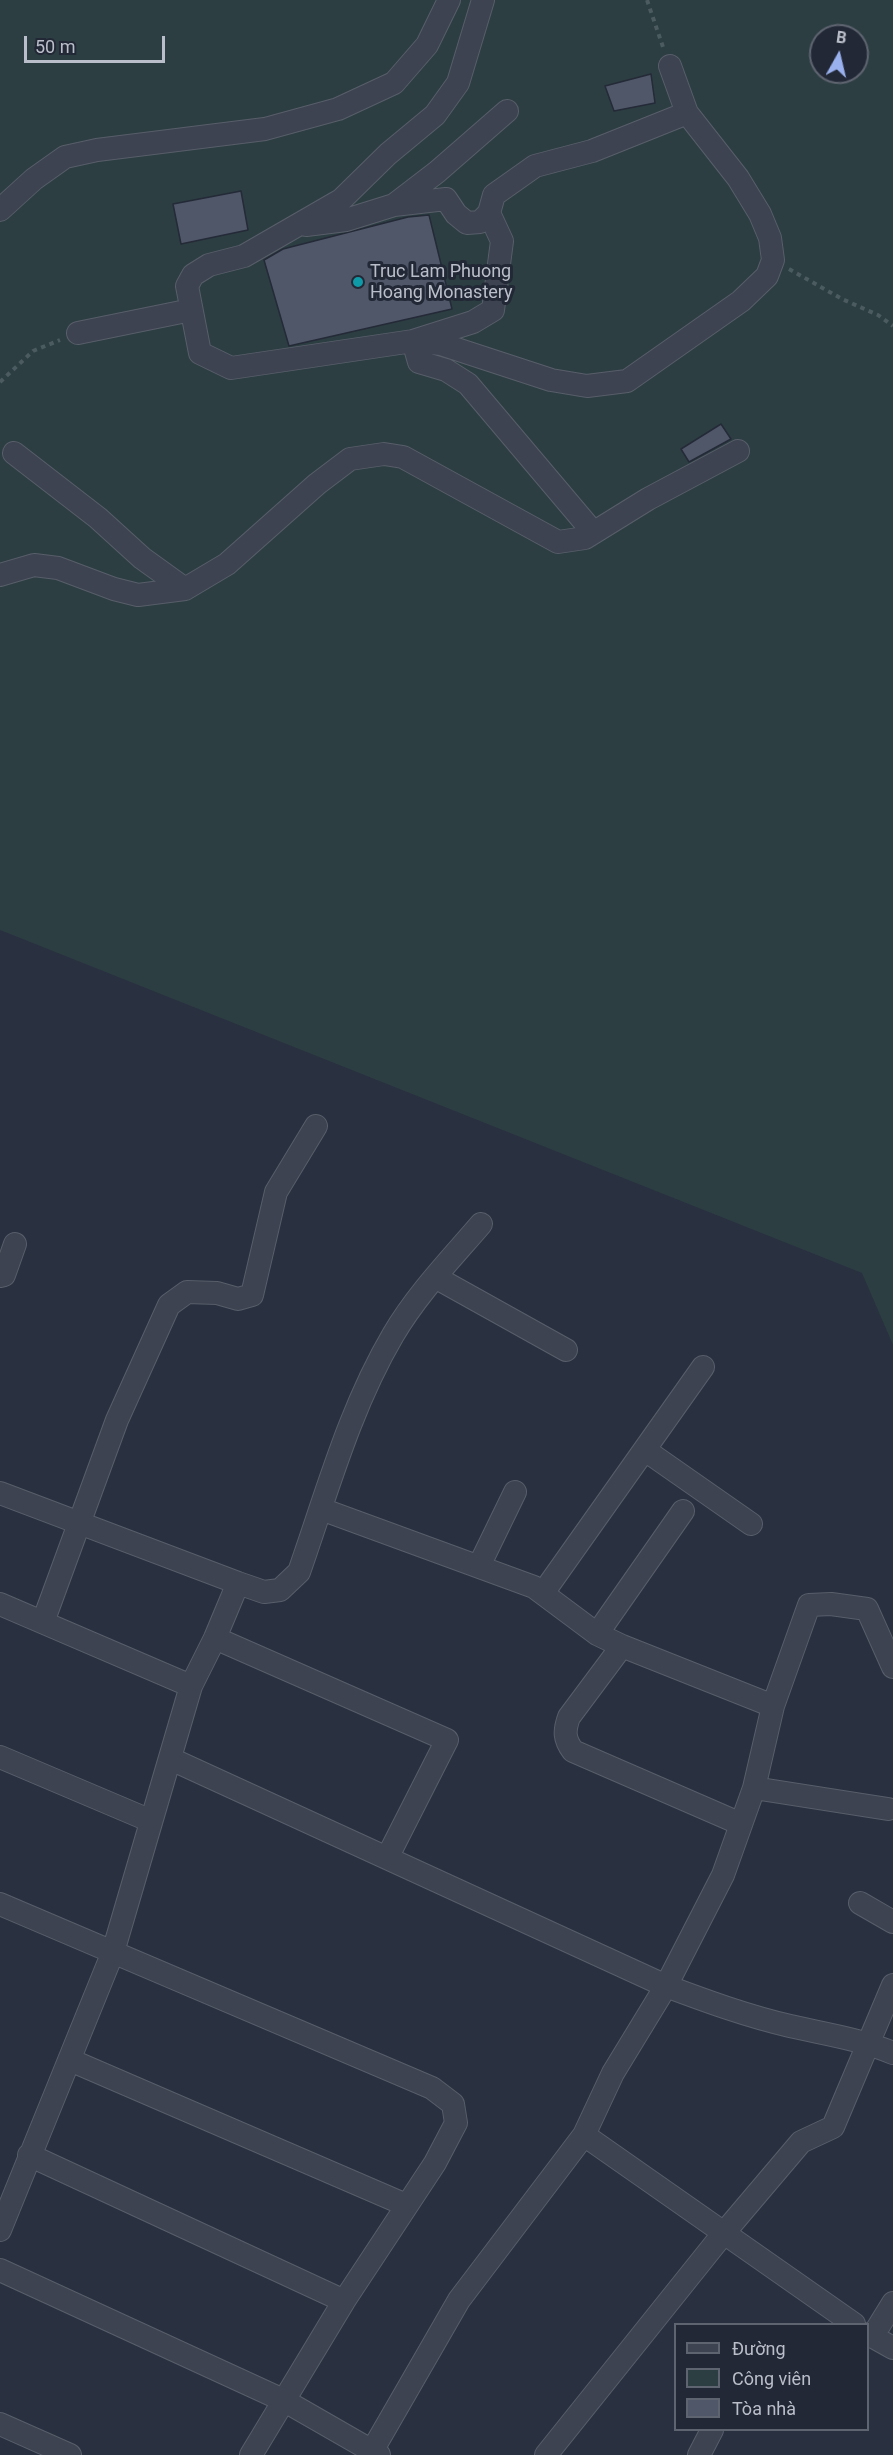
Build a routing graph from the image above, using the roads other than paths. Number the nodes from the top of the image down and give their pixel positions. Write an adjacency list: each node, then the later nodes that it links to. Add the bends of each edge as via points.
1 (449, 0): 7 (street, via 427,45 393,83 338,109 265,129 66,157)
2 (483, 0): 9 (street, via 458,83 435,115 341,200)
3 (670, 66): 5 (street)
4 (507, 111): 6 (street)
5 (687, 113): 8 (street, via 592,151 535,166 494,195); 12 (street, via 738,178 770,238 773,260 767,276 741,301 627,381 587,386 551,380 441,344)
6 (394, 205): 8 (street, via 446,199 467,223 480,222); 9 (street, via 346,220)
7 (0, 210)
8 (489, 213): 12 (street, via 502,241 494,309 473,321)
9 (297, 226): 10 (street, via 244,256 209,265 193,275 187,286)
10 (191, 310): 11 (street); 12 (street, via 200,353 231,368)
11 (78, 333)
12 (413, 341): 15 (street, via 419,362 446,370 468,384)
13 (738, 451): 15 (street)
14 (14, 453): 17 (street)
15 (593, 532): 17 (street, via 585,538 558,542 403,457 368,456 350,459 227,564)
16 (0, 575): 17 (street, via 34,565 58,568 138,595)
17 (185, 590)
18 (315, 1126): 30 (street, via 276,1192 252,1295 238,1299 217,1293 187,1292 169,1305 117,1420)
19 (481, 1224): 22 (street)
20 (15, 1244): 21 (street, via 4,1275)
21 (0, 1276)
22 (435, 1277): 23 (street); 28 (street, via 393,1334 360,1400)
23 (566, 1350)
24 (703, 1367): 25 (street)
25 (645, 1450): 31 (street); 34 (street)
26 (515, 1492): 32 (street)
27 (0, 1493): 30 (street)
28 (321, 1509): 32 (street); 33 (street, via 299,1572 280,1590 264,1592)
29 (683, 1511): 37 (street)
30 (80, 1523): 33 (street); 36 (street)
31 (752, 1524)
32 (479, 1566): 34 (street)
33 (238, 1583): 38 (street)
34 (543, 1593): 37 (street)
35 (0, 1604): 36 (street)
36 (43, 1622): 41 (street)
37 (597, 1634): 39 (street)
38 (215, 1638): 41 (street); 49 (street, via 447,1740)
39 (622, 1646): 42 (street); 48 (street, via 569,1717 565,1741 573,1750)
40 (893, 1667): 42 (street, via 867,1609 809,1605)
41 (191, 1686): 44 (street)
42 (774, 1706): 45 (street)
43 (0, 1757): 47 (street)
44 (171, 1759): 47 (street); 49 (street)
45 (754, 1788): 46 (street); 48 (street)
46 (888, 1809)
47 (151, 1821): 53 (street)
48 (741, 1824): 55 (street, via 723,1875)
49 (387, 1858): 55 (street)
50 (860, 1903): 52 (street)
51 (0, 1904): 53 (street)
52 (893, 1922)
53 (113, 1952): 58 (street); 61 (street, via 432,2088 453,2104 456,2123)
54 (893, 1984): 56 (street)
55 (666, 1986): 56 (street, via 723,2007); 59 (street, via 613,2073)
56 (868, 2042): 57 (street); 63 (street, via 833,2127 801,2142)
57 (893, 2053)
58 (69, 2060): 60 (street); 61 (street)
59 (584, 2135): 63 (street); 74 (street, via 459,2300)
60 (29, 2155): 62 (street); 65 (street)
61 (406, 2205): 65 (street)
62 (0, 2230)
63 (723, 2234): 67 (street); 77 (street)
64 (0, 2270): 71 (street)
65 (344, 2301): 71 (street)
66 (893, 2303): 68 (street)
67 (852, 2323)
68 (869, 2328)
69 (869, 2334): 70 (street)
70 (893, 2348)
71 (285, 2401): 74 (street); 76 (street)
72 (0, 2424): 75 (street)
73 (711, 2431): 78 (street)
74 (376, 2453)
75 (70, 2455)
76 (251, 2455)
77 (546, 2455)
78 (699, 2455)

